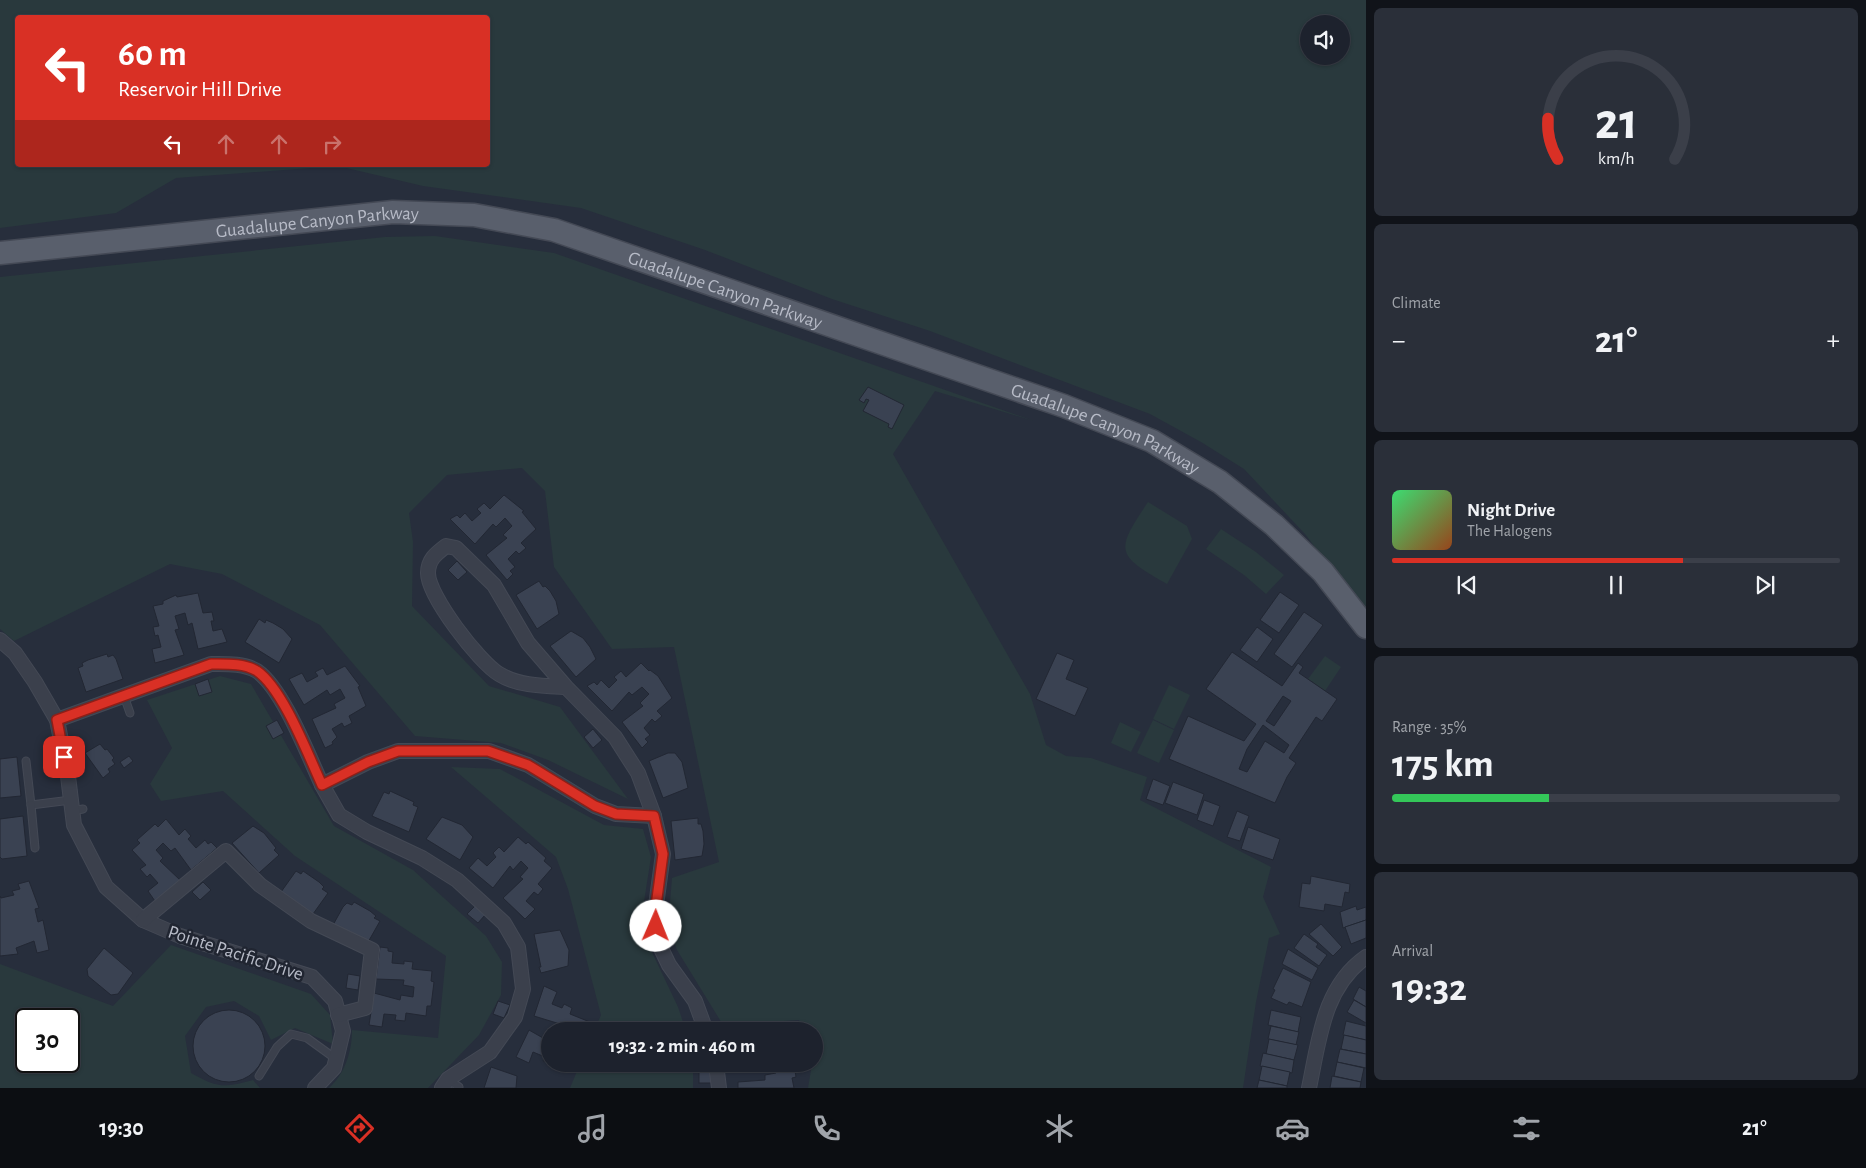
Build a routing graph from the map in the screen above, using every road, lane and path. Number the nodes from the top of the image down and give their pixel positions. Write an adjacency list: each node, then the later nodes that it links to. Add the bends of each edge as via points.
1 (0, 253): 2 (main road, Guadalupe Canyon Parkway, via 392,212 488,216 567,234 1064,406 1152,441 1220,482 1274,525 1323,572)
2 (1366, 627)
3 (0, 640): 7 (street, Pointe Pacific Drive, via 20,661)
4 (566, 687): 4 (street, via 528,643 494,586 456,548 446,546 432,556 428,573 440,604 465,640 498,674 515,681); 12 (street, via 615,737 638,773)
5 (124, 696): 6 (lane); 7 (street); 9 (street, via 211,664 233,664 256,671 276,690)
6 (130, 713)
7 (57, 720): 11 (street, Pointe Pacific Drive)
8 (26, 761): 10 (lane)
9 (322, 785): 12 (street, via 398,751 488,751 528,765 595,806 616,814); 21 (street, via 339,815 457,880 504,922 518,948 523,989 515,1017 490,1052)
10 (31, 804): 11 (lane); 13 (lane)
11 (75, 807): 14 (street, Pointe Pacific Drive, via 74,825 106,887)
12 (654, 816): 17 (street, via 663,854 655,913 657,940 669,965 695,1001)
13 (35, 848)
14 (144, 920): 16 (street, Pointe Pacific Drive, via 180,936 312,977 335,1001); 16 (street, Pointe Pacific Drive, via 226,851 260,884 310,922 372,950 365,1008)
15 (1366, 957): 24 (street, via 1347,973 1333,994)
16 (338, 1015): 18 (street, Pointe Pacific Drive, via 343,1031)
17 (703, 1022)
18 (336, 1059): 20 (lane, via 307,1038 292,1034 277,1047); 22 (street, Pointe Pacific Drive, via 334,1068)
19 (717, 1072): 23 (street)
20 (259, 1076)
21 (449, 1085)
22 (315, 1088)
23 (719, 1088)
24 (1309, 1088)

